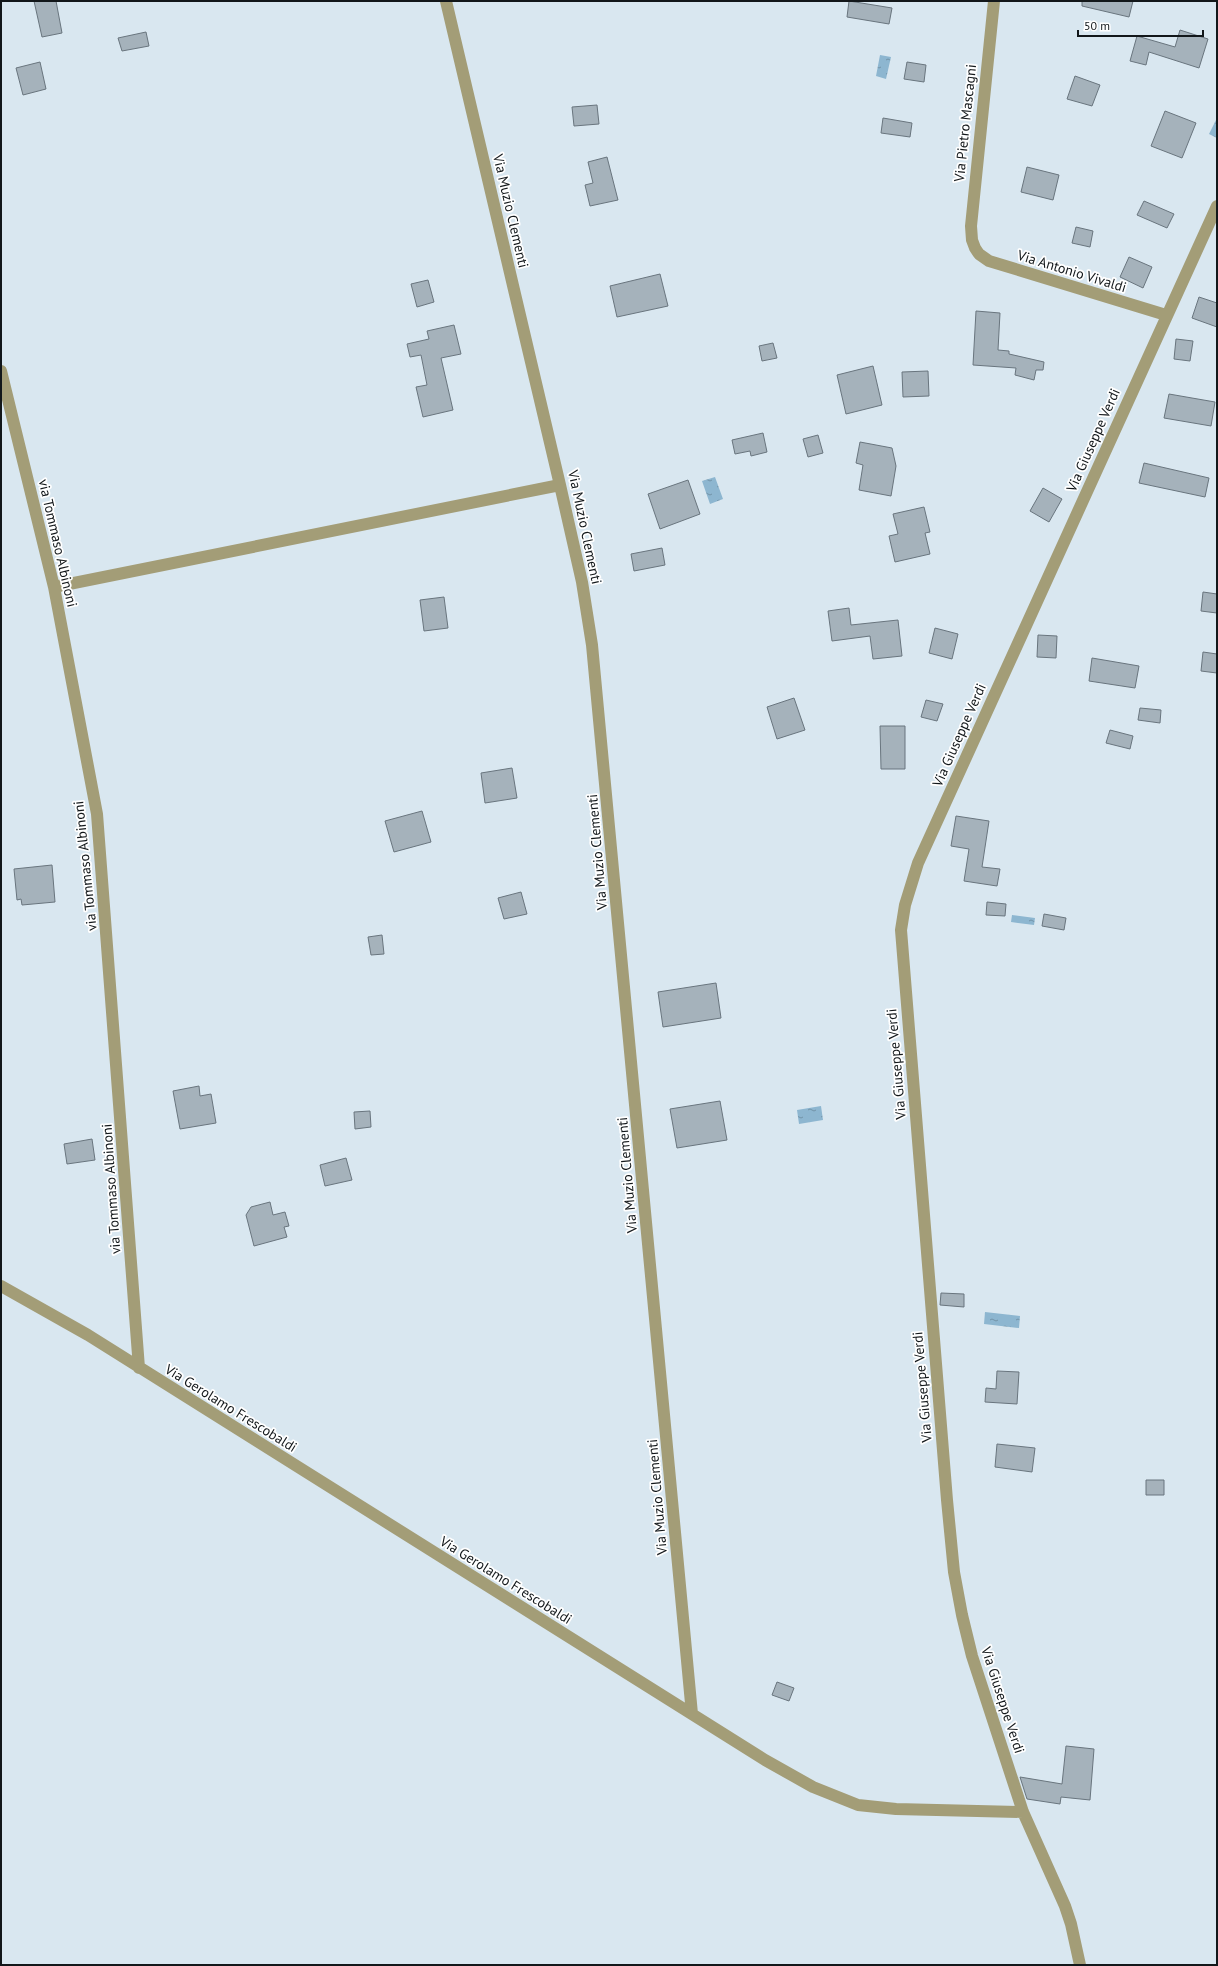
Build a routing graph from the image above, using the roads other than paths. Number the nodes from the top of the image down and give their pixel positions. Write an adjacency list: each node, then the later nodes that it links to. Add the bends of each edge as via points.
1 (446, 1): 7 (street, Via Muzio Clementi)
2 (994, 1): 4 (street, Via Pietro Mascagni, via 972,198 971,234)
3 (1217, 206): 5 (street, Via Giuseppe Verdi)
4 (975, 248): 5 (street, Via Antonio Vivaldi, via 989,261)
5 (1166, 315): 12 (street, Via Giuseppe Verdi, via 918,863 902,922 902,956 954,1572 972,1656)
6 (1, 371): 8 (street, via Tommaso Albinoni)
7 (560, 486): 8 (street); 11 (street, Via Muzio Clementi, via 586,602 595,667)
8 (54, 587): 10 (street, via Tommaso Albinoni, via 97,814)
9 (1, 1286): 10 (street, Via Gerolamo Frescobaldi, via 88,1335)
10 (140, 1368): 11 (street, Via Gerolamo Frescobaldi)
11 (692, 1714): 12 (street, Via Gerolamo Frescobaldi, via 764,1760 813,1787 858,1805 896,1809)
12 (1023, 1812): 13 (street, Via Giuseppe Verdi, via 1071,1924)
13 (1080, 1965)

